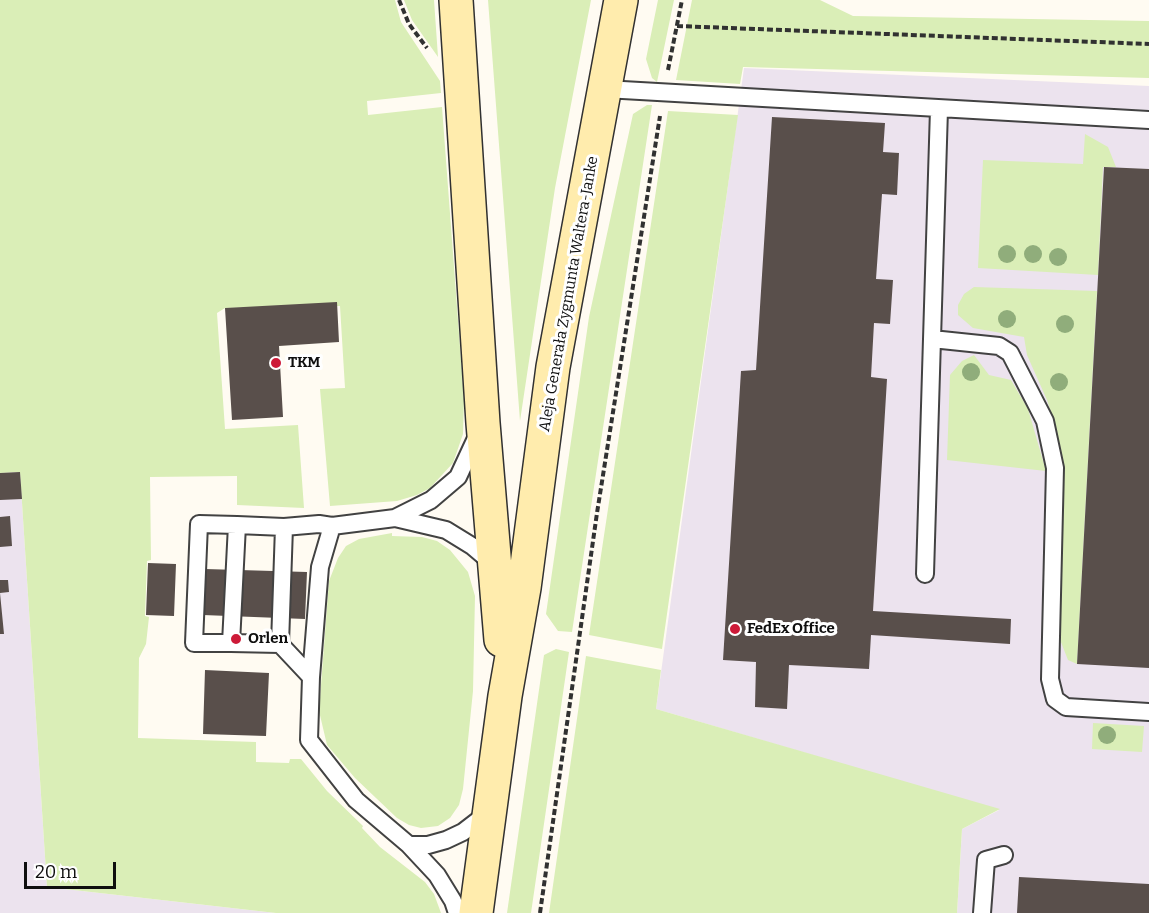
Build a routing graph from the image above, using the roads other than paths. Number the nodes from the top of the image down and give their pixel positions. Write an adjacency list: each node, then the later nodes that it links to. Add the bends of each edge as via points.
1 (456, 0): 7 (main road, Aleja Generała Zygmunta Waltera-Janke)
2 (621, 0): 3 (main road, Aleja Generała Zygmunta Waltera-Janke)
3 (605, 89): 4 (lane); 14 (main road, Aleja Generała Zygmunta Waltera-Janke, via 553,367)
4 (939, 109): 5 (lane); 6 (lane)
5 (1149, 120)
6 (933, 339): 13 (lane); 19 (lane, via 999,346 1010,353 1045,421 1055,468 1050,679 1055,699 1066,707)
7 (483, 423): 8 (lane, via 458,477 431,500); 12 (main road, Aleja Generała Zygmunta Waltera-Janke)
8 (395, 518): 10 (lane); 12 (lane, via 446,530)
9 (237, 525): 11 (lane); 15 (lane); 15 (lane, via 199,524 194,643)
10 (332, 526): 11 (lane); 17 (lane, via 320,567)
11 (284, 527): 16 (lane)
12 (497, 568): 14 (lane); 18 (main road, Aleja Generała Zygmunta Waltera-Janke)
13 (925, 574)
14 (524, 588): 18 (main road, Aleja Generała Zygmunta Waltera-Janke)
15 (231, 643): 16 (lane)
16 (280, 644): 17 (lane)
17 (311, 677): 21 (lane, via 308,731 312,746 356,800)
18 (505, 696): 20 (main road, Aleja Generała Zygmunta Waltera-Janke)
19 (1149, 711)
20 (490, 812): 21 (lane, via 446,840); 24 (main road, Aleja Generała Zygmunta Waltera-Janke)
21 (409, 845): 23 (lane, via 437,875)
22 (1004, 855): 25 (lane, via 986,860)
23 (457, 913)
24 (476, 913)
25 (982, 913)

